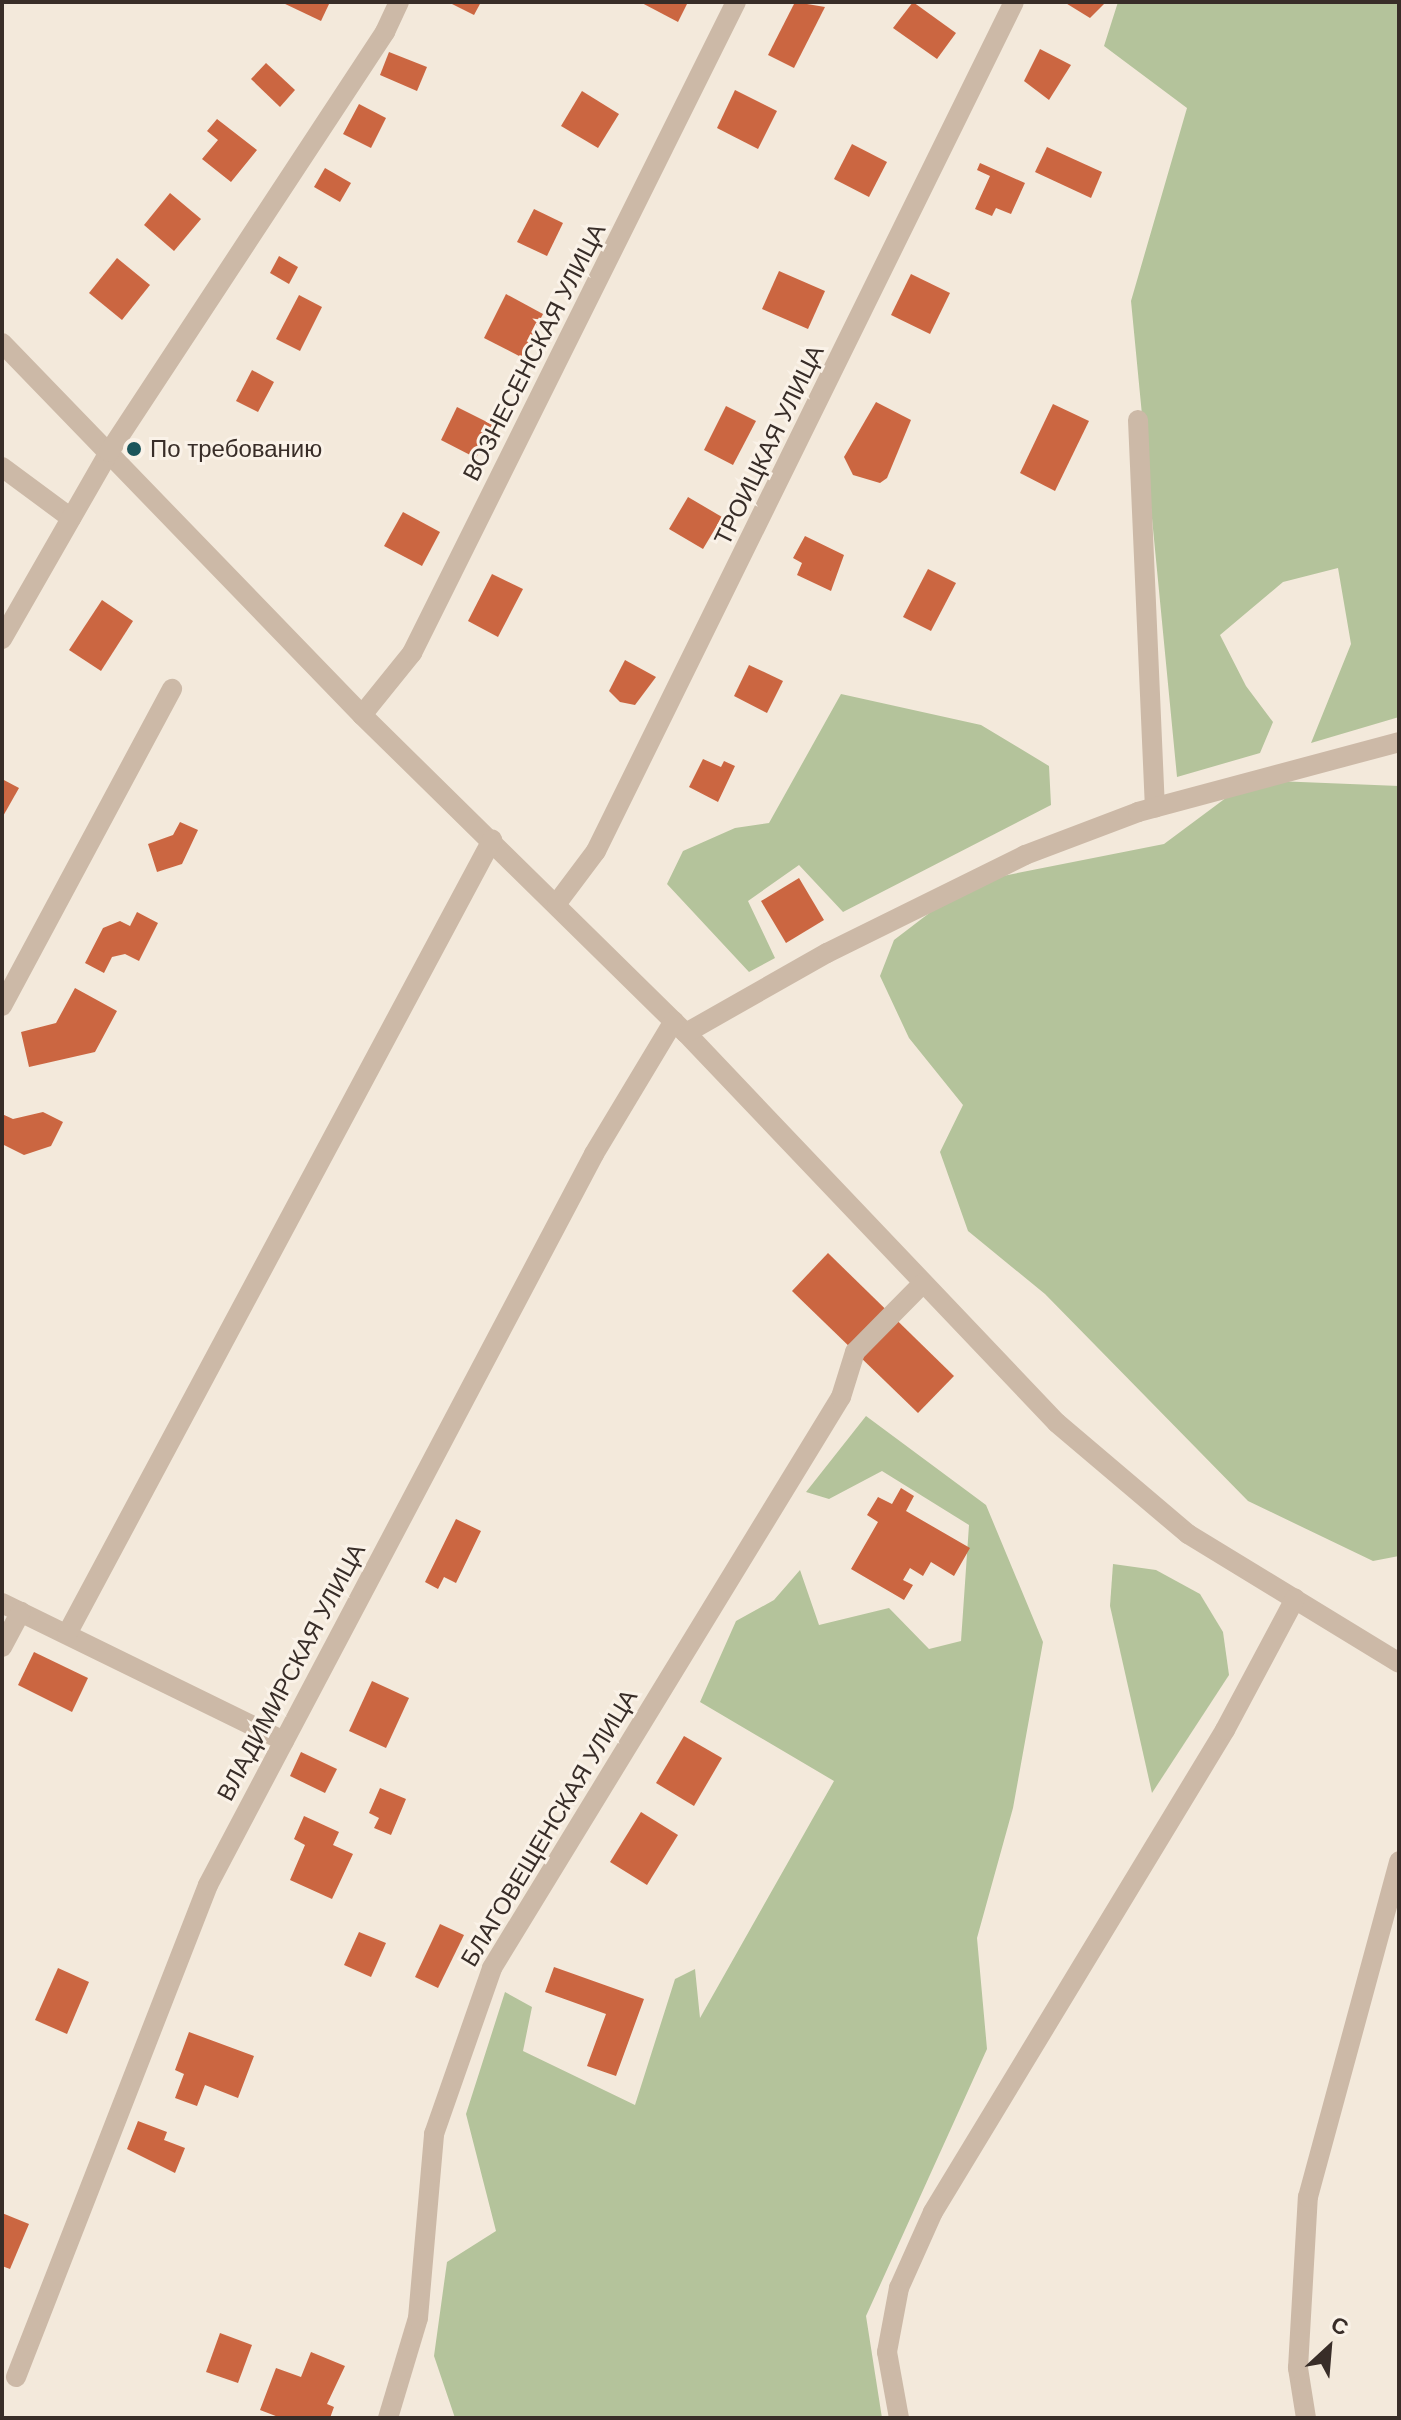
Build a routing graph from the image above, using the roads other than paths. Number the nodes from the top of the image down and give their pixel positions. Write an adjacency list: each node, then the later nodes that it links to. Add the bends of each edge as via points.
1 (399, 2): 6 (street, via 385,32)
2 (736, 2): 11 (street, ВОЗНЕСЕНСКАЯ УЛИЦА, via 412,653)
3 (1014, 2): 15 (street, ТРОИЦКАЯ УЛИЦА, via 596,851)
4 (2, 343): 6 (street)
5 (1138, 420): 13 (street)
6 (109, 452): 8 (street); 11 (street)
7 (2, 467): 8 (street)
8 (71, 518): 9 (street)
9 (2, 639)
10 (172, 689): 16 (street)
11 (362, 715): 14 (street)
12 (1399, 742): 13 (street)
13 (1155, 808): 17 (street, via 1025,855)
14 (492, 840): 15 (street); 21 (street)
15 (557, 903): 17 (street)
16 (2, 1006)
17 (680, 1027): 18 (street); 24 (street, ВЛАДИМИРСКАЯ УЛИЦА, via 594,1154)
18 (923, 1283): 19 (street, via 1057,1423 1188,1534); 27 (street, БЛАГОВЕЩЕНСКАЯ УЛИЦА, via 855,1352 841,1397 492,1968 434,2134 418,2318)
19 (1295, 1599): 23 (street); 28 (street, via 1217,1743 933,2212 899,2288 887,2352)
20 (11, 1607): 21 (street); 22 (street)
21 (67, 1634): 24 (street)
22 (2, 1647)
23 (1399, 1663)
24 (284, 1741): 26 (street, ВЛАДИМИРСКАЯ УЛИЦА, via 208,1885)
25 (1399, 1861): 29 (street, via 1308,2197 1298,2368)
26 (16, 2377)
27 (388, 2418)
28 (899, 2418)
29 (1306, 2418)

